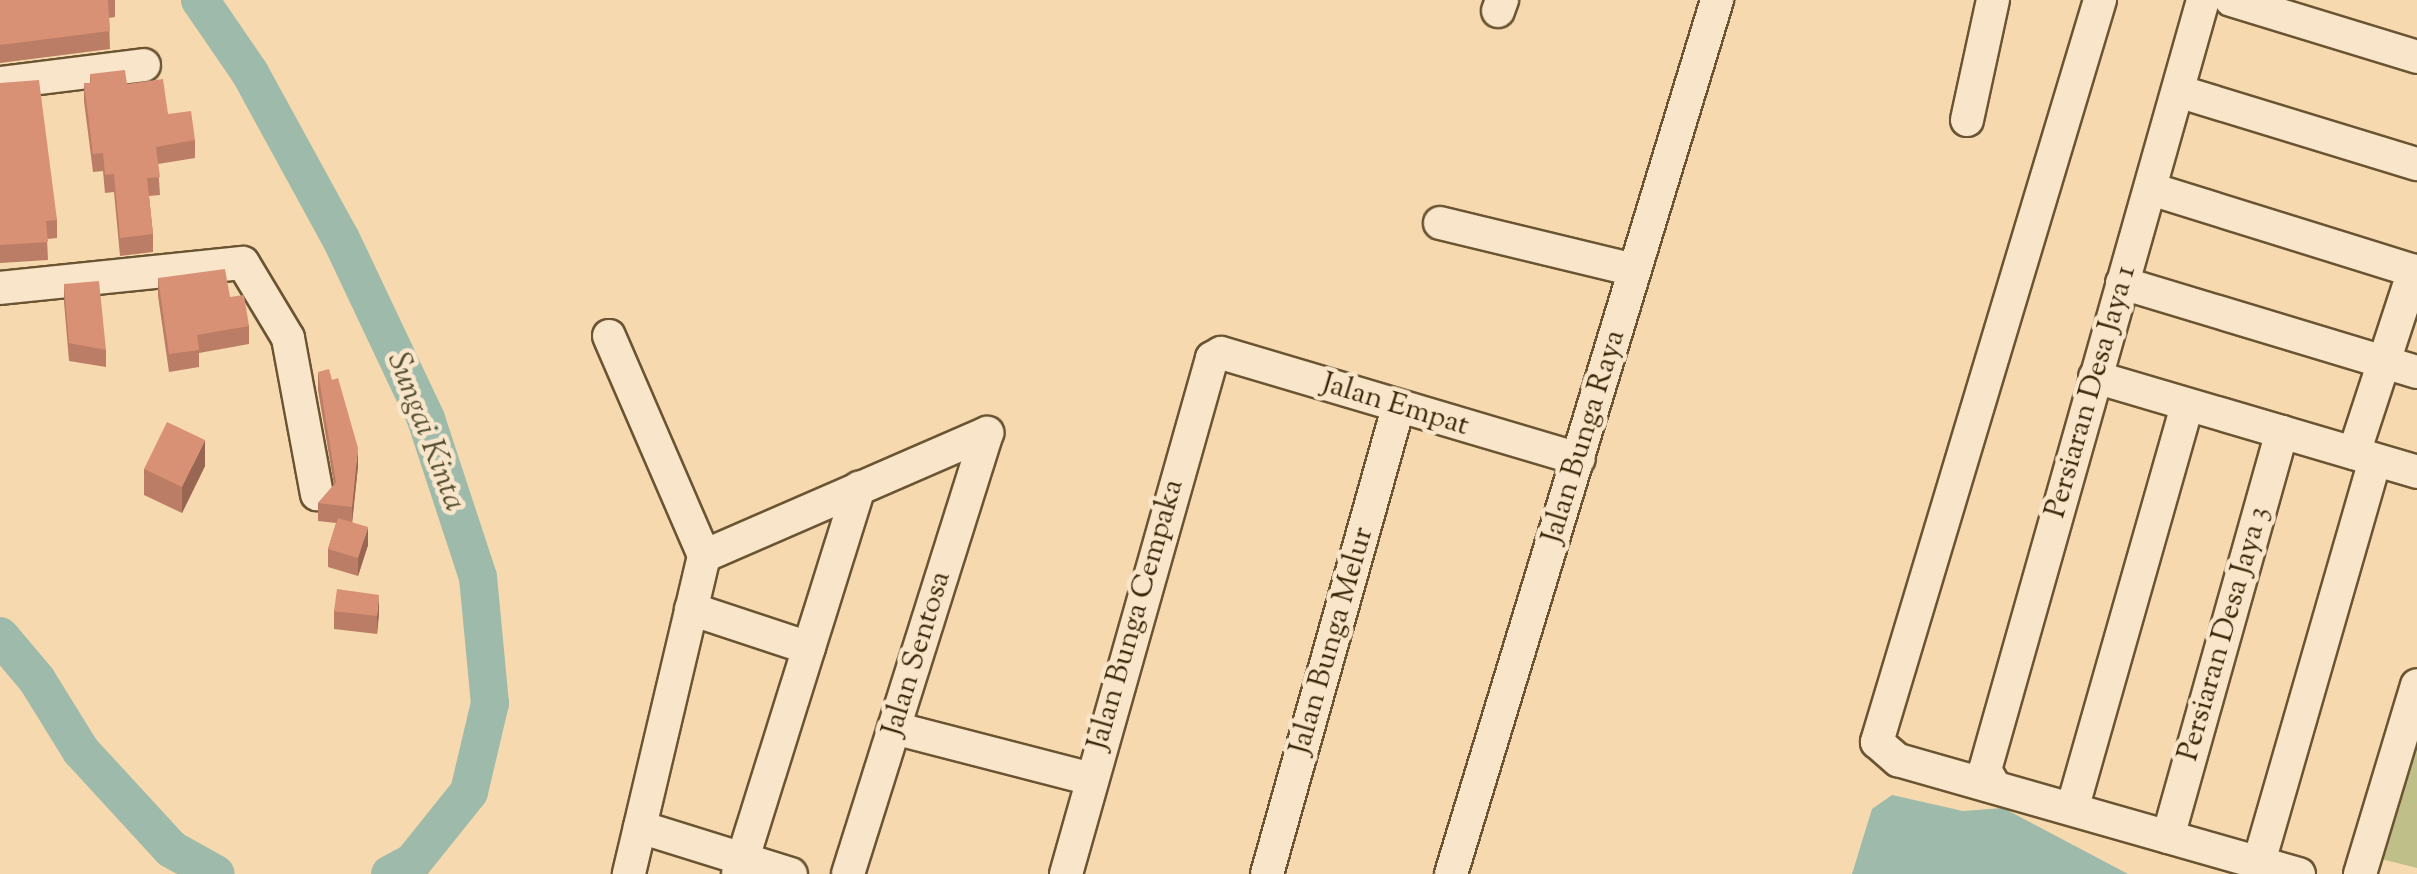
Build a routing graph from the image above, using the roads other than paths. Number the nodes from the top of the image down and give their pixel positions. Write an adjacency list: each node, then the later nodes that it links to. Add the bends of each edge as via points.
1 (1716, 0): 14 (street, Jalan Bunga Raya)
2 (1994, 0): 10 (street)
3 (2100, 0): 37 (street, via 1877,742 1898,760)
4 (2203, 0): 9 (street, Persiaran Desa Jaya 1)
5 (2231, 0): 6 (street)
6 (2417, 57)
7 (144, 65): 8 (street)
8 (0, 83)
9 (2180, 92): 11 (street); 12 (street, Persiaran Desa Jaya 1)
10 (1966, 120)
11 (2417, 164)
12 (2151, 189): 15 (street); 16 (street, Persiaran Desa Jaya 1)
13 (1440, 223): 14 (street)
14 (1634, 270): 27 (street, Jalan Bunga Raya)
15 (2415, 271): 20 (street)
16 (2122, 283): 20 (street); 22 (street, Persiaran Desa Jaya 1)
17 (0, 288): 30 (street, via 235,260 252,269 297,364)
18 (609, 336): 31 (street)
19 (1212, 358): 24 (street, Jalan Empat, via 1221,353); 36 (street, Jalan Bunga Cempaka)
20 (2383, 361): 21 (street); 26 (street)
21 (2417, 372)
22 (2095, 378): 23 (street); 37 (street, Persiaran Desa Jaya 1, via 1985,770)
23 (2187, 406): 25 (street); 38 (street)
24 (1398, 409): 27 (street, Jalan Empat); 47 (street, Jalan Bunga Melur)
25 (2282, 432): 26 (street); 40 (street, Persiaran Desa Jaya 3)
26 (2364, 457): 28 (street); 41 (street)
27 (1579, 459): 48 (street, Jalan Bunga Raya)
28 (2417, 472)
29 (860, 488): 31 (street); 33 (street); 35 (street, Jalan Sentosa, via 987,434)
30 (318, 494)
31 (704, 556): 32 (street)
32 (692, 609): 33 (street); 39 (street)
33 (809, 648): 42 (street)
34 (2417, 685): 50 (street)
35 (894, 728): 36 (street); 45 (street, Jalan Sentosa)
36 (1091, 780): 46 (street, Jalan Bunga Cempaka)
37 (1992, 782): 38 (street)
38 (2073, 806): 40 (street)
39 (640, 827): 42 (street); 43 (street)
40 (2168, 836): 41 (street)
41 (2259, 862): 49 (street)
42 (740, 866): 44 (street)
43 (629, 874)
44 (791, 874)
45 (848, 874)
46 (1066, 874)
47 (1267, 874)
48 (1450, 874)
49 (2299, 874)
50 (2360, 874)

